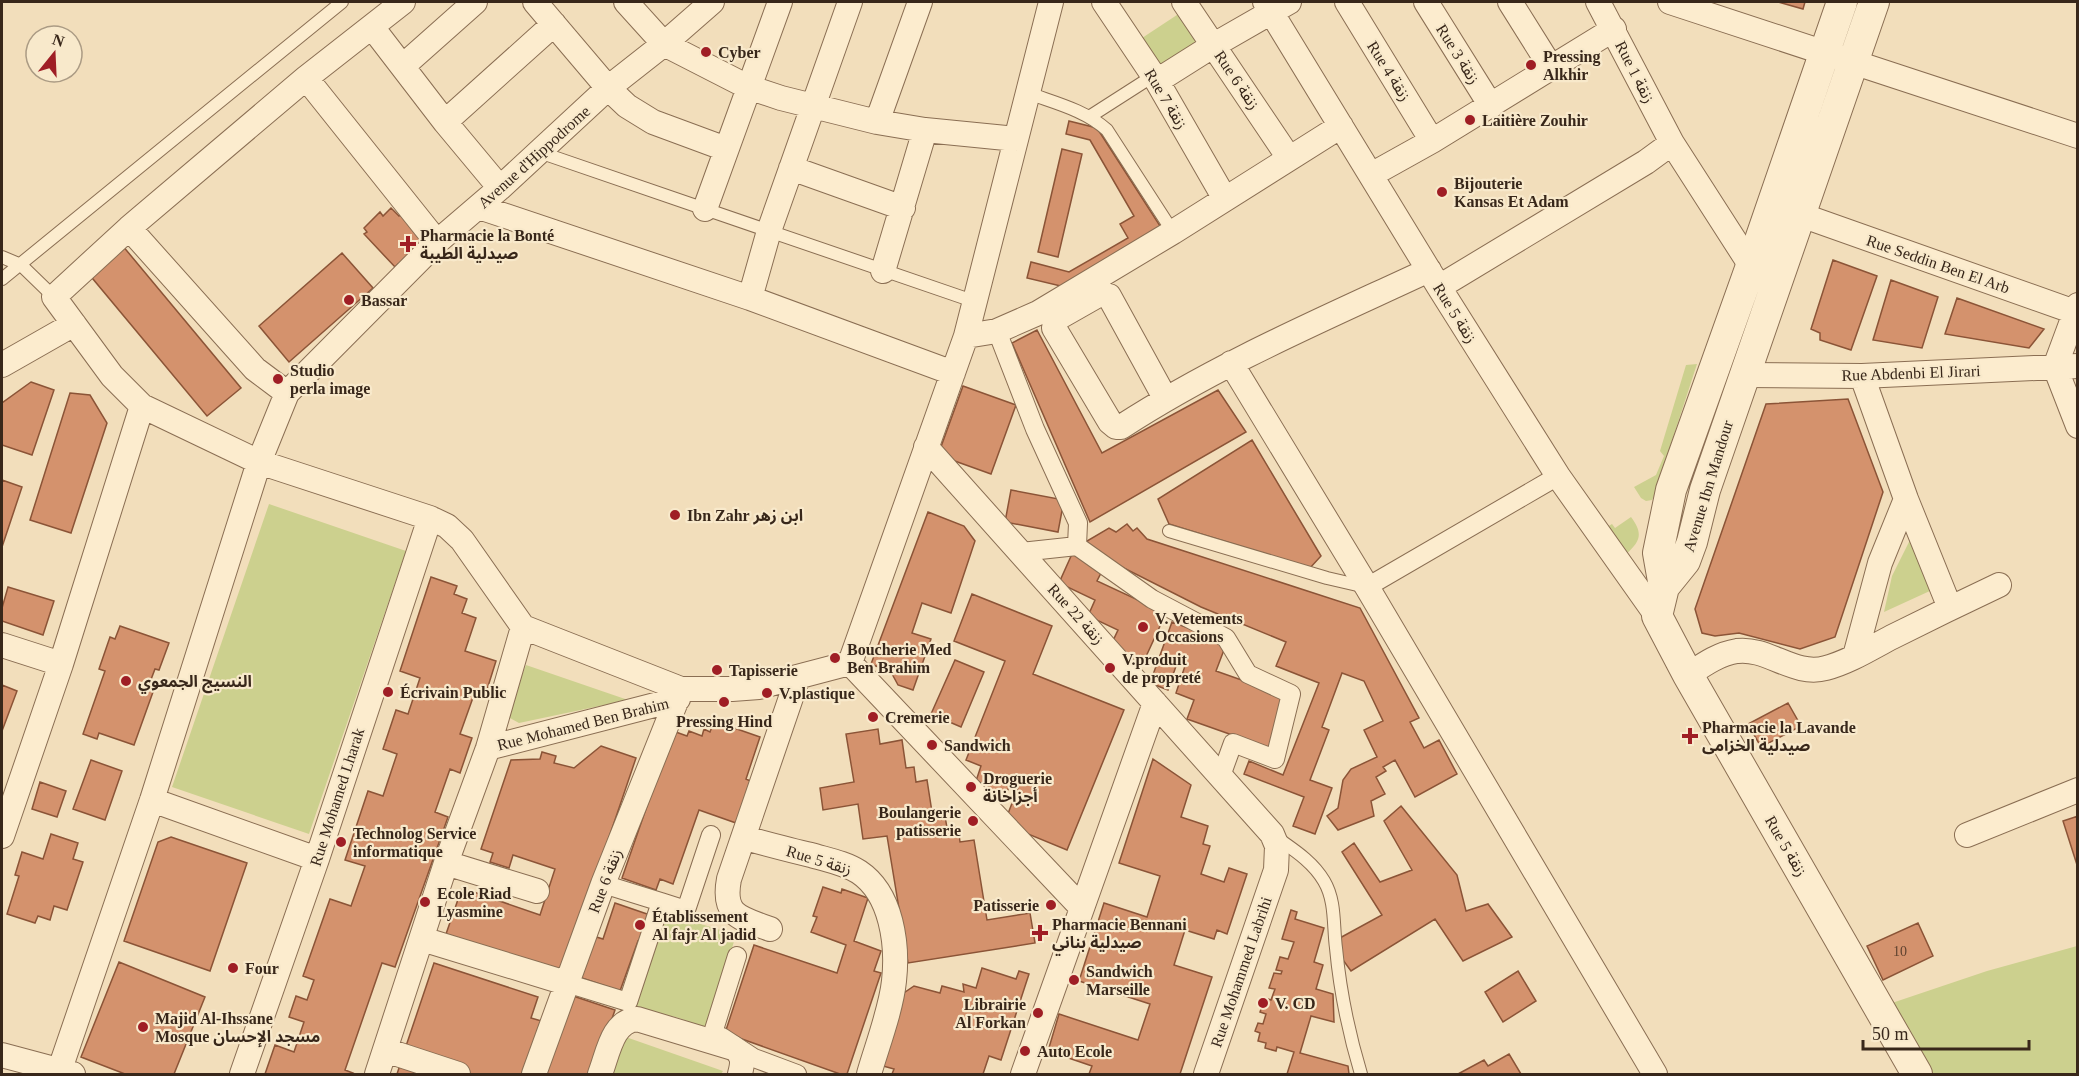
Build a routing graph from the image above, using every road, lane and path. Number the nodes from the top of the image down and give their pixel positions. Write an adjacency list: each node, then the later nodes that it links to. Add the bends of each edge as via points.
1 (342, 2): 62 (lane)
2 (403, 2): 22 (street)
3 (475, 2): 28 (street)
4 (535, 2): 21 (street)
5 (627, 2): 24 (street)
6 (712, 2): 24 (street, Avenue d'Hippodrome)
7 (780, 2): 32 (street)
8 (850, 2): 35 (street)
9 (920, 2): 39 (street)
10 (1051, 2): 34 (street)
11 (1104, 2): 31 (street, Rue 7 زنقة)
12 (1184, 2): 25 (street, Rue 6 زنقة)
13 (1347, 2): 44 (street, Rue 4 زنقة)
14 (1426, 2): 36 (street, Rue 3 زنقة)
15 (1510, 2): 29 (street)
16 (1598, 2): 23 (street, Rue 1 زنقة)
17 (1670, 2): 26 (street)
18 (1842, 2): 26 (street, Avenue Ibn Mandour)
19 (1874, 2): 27 (street, Avenue Ibn Mandour)
20 (1275, 5): 25 (street); 40 (street, Rue 5 زنقة)
21 (554, 24): 33 (street); 38 (street)
22 (372, 27): 28 (street); 30 (street)
23 (1614, 30): 29 (street); 45 (street, Rue 1 زنقة)
24 (664, 44): 32 (street); 33 (street, Avenue d'Hippodrome)
25 (1214, 45): 31 (street); 48 (street, Rue 6 زنقة)
26 (1826, 52): 27 (street); 63 (street, Avenue Ibn Mandour)
27 (1854, 61): 42 (street); 56 (street, Avenue Ibn Mandour)
28 (403, 66): 38 (street)
29 (1552, 69): 36 (street)
30 (306, 78): 57 (street); 60 (street)
31 (1155, 78): 37 (lane); 52 (street, Rue 7 زنقة)
32 (748, 87): 35 (street); 46 (street)
33 (609, 88): 46 (street, via 639,115); 47 (street, Avenue d'Hippodrome)
34 (1028, 93): 37 (lane); 43 (street)
35 (814, 106): 39 (street); 49 (street)
36 (1491, 106): 44 (street)
37 (1089, 117): 59 (lane, via 1115,140)
38 (446, 122): 51 (street)
39 (877, 122): 41 (street)
40 (1341, 126): 48 (street); 50 (street, Rue 5 زنقة)
41 (925, 130): 43 (street); 54 (street)
42 (2078, 136)
43 (1016, 139): 69 (street)
44 (1432, 141): 50 (street)
45 (1672, 143): 63 (street, Rue 1 زنقة); 65 (street, via 1636,168)
46 (726, 149): 55 (street)
47 (539, 152): 51 (street, Avenue d'Hippodrome); 55 (lane)
48 (1289, 158): 52 (street)
49 (791, 168): 54 (street); 58 (street)
50 (1371, 175): 65 (street, Rue 5 زنقة)
51 (500, 188): 53 (street, Avenue d'Hippodrome)
52 (1225, 199): 59 (street)
53 (478, 207): 60 (street, Avenue d'Hippodrome); 68 (street)
54 (903, 208): 64 (street)
55 (705, 209): 58 (lane)
56 (1800, 215): 70 (street, Rue Seddin Ben El Arb); 78 (street, Avenue Ibn Mandour)
57 (129, 228): 67 (street); 80 (street, via 255,369)
58 (769, 231): 64 (lane); 68 (street)
59 (1173, 232): 72 (street, via 1038,313)
60 (436, 242): 80 (street, Avenue d'Hippodrome)
61 (2, 257): 62 (lane)
62 (21, 265): 66 (lane); 67 (lane)
63 (1751, 266): 94 (street, Avenue Ibn Mandour, via 1671,490 1658,553)
64 (883, 271): 69 (lane)
65 (1434, 278): 74 (street); 86 (street, Rue 5 زنقة)
66 (2, 279)
67 (54, 297): 71 (street)
68 (750, 298): 77 (street)
69 (976, 302): 73 (street)
70 (2076, 308): 76 (street)
71 (74, 324): 75 (street); 82 (street, via 112,376)
72 (996, 331): 73 (street); 90 (street, via 1078,523)
73 (966, 336): 77 (street)
74 (1231, 363): 81 (street); 93 (street)
75 (2, 365)
76 (2066, 367): 79 (street, Rue Abdenbi El Jirari); 83 (street)
77 (953, 373): 84 (street)
78 (1744, 375): 79 (street, Rue Abdenbi El Jirari); 94 (street, Avenue Ibn Mandour, via 1685,561)
79 (1862, 376): 87 (street)
80 (286, 393): 85 (street, Avenue d'Hippodrome)
81 (1165, 398): 81 (street, via 1121,427 1112,425 1054,328 1056,319 1100,294 1108,297)
82 (142, 406): 85 (street); 101 (street)
83 (2078, 426)
84 (923, 455): 91 (street, Rue 22 زنقة); 100 (street); 105 (street, via 946,487 1115,677)
85 (260, 462): 88 (street); 109 (street, Avenue d'Hippodrome)
86 (1558, 476): 93 (street); 96 (street, Rue 5 زنقة)
87 (1906, 499): 95 (street); 99 (street, via 1880,563)
88 (430, 518): 97 (street, via 447,526 462,540); 115 (street, Rue Mohamed Lharak)
89 (1169, 531): 93 (lane)
90 (1077, 546): 91 (street); 107 (street, via 1152,599 1226,638 1248,674 1291,694 1275,759 1233,742)
91 (1021, 552): 105 (street, Rue 22 زنقة)
92 (1999, 585): 95 (street)
93 (1367, 587): 139 (street)
94 (1664, 587): 96 (street)
95 (1950, 608): 99 (street)
96 (1657, 616): 102 (street, Rue 5 زنقة)
97 (523, 627): 104 (street); 106 (street, Rue Mohamed Ben Brahim)
98 (2, 645): 101 (street)
99 (1855, 656): 102 (street, via 1825,669 1810,670 1755,652 1738,651 1716,657)
100 (850, 663): 103 (street, Rue Mohamed Ben Brahim); 120 (street)
101 (61, 664): 112 (street)
102 (1688, 675): 140 (street, Rue 5 زنقة)
103 (798, 677): 104 (street, Rue Mohamed Ben Brahim, via 759,687); 114 (street)
104 (679, 694): 106 (street, Rue Mohamed Ben Brahim); 117 (street, Rue 6 زنقة)
105 (1153, 708): 107 (street, Rue 22 زنقة); 120 (street)
106 (488, 748): 116 (street, Rue Mohamed Ben Brahim)
107 (1221, 776): 110 (street, Rue 22 زنقة)
108 (2078, 790): 111 (street)
109 (152, 800): 115 (street); 127 (street, Avenue d'Hippodrome)
110 (1272, 834): 137 (street, Rue Mohammed Labrihi, via 1277,846 1276,870); 138 (lane, via 1305,858 1324,881 1332,902 1351,1042)
111 (1967, 835)
112 (2, 836)
113 (711, 836): 119 (street, via 686,910)
114 (745, 838): 121 (street, via 729,879 729,905 738,917); 135 (street, Rue 5 زنقة, via 843,864 860,873 880,895 890,919 894,982)
115 (317, 859): 128 (street, Rue Mohamed Lharak)
116 (446, 863): 118 (street); 122 (street, Rue Mohamed Ben Brahim)
117 (603, 884): 119 (street); 124 (street, Rue 6 زنقة)
118 (537, 891)
119 (662, 906): 124 (street, via 628,1002)
120 (1081, 907): 136 (street)
121 (770, 929)
122 (422, 939): 124 (street); 125 (street, Rue Mohamed Ben Brahim)
123 (737, 956): 134 (street, via 712,1036 722,1037 754,1058)
124 (566, 983): 131 (street, Rue 6 زنقة)
125 (385, 1050): 129 (street, Rue Mohamed Ben Brahim); 130 (street)
126 (2, 1055): 127 (street)
127 (67, 1072)
128 (242, 1074)
129 (377, 1074)
130 (458, 1074)
131 (534, 1074)
132 (600, 1074): 133 (street, via 616,1030 628,1020 637,1019 733,1048 742,1058)
133 (740, 1074)
134 (797, 1074)
135 (869, 1074)
136 (1023, 1074)
137 (1206, 1074)
138 (1361, 1074)
139 (1654, 1074)
140 (1917, 1074)

